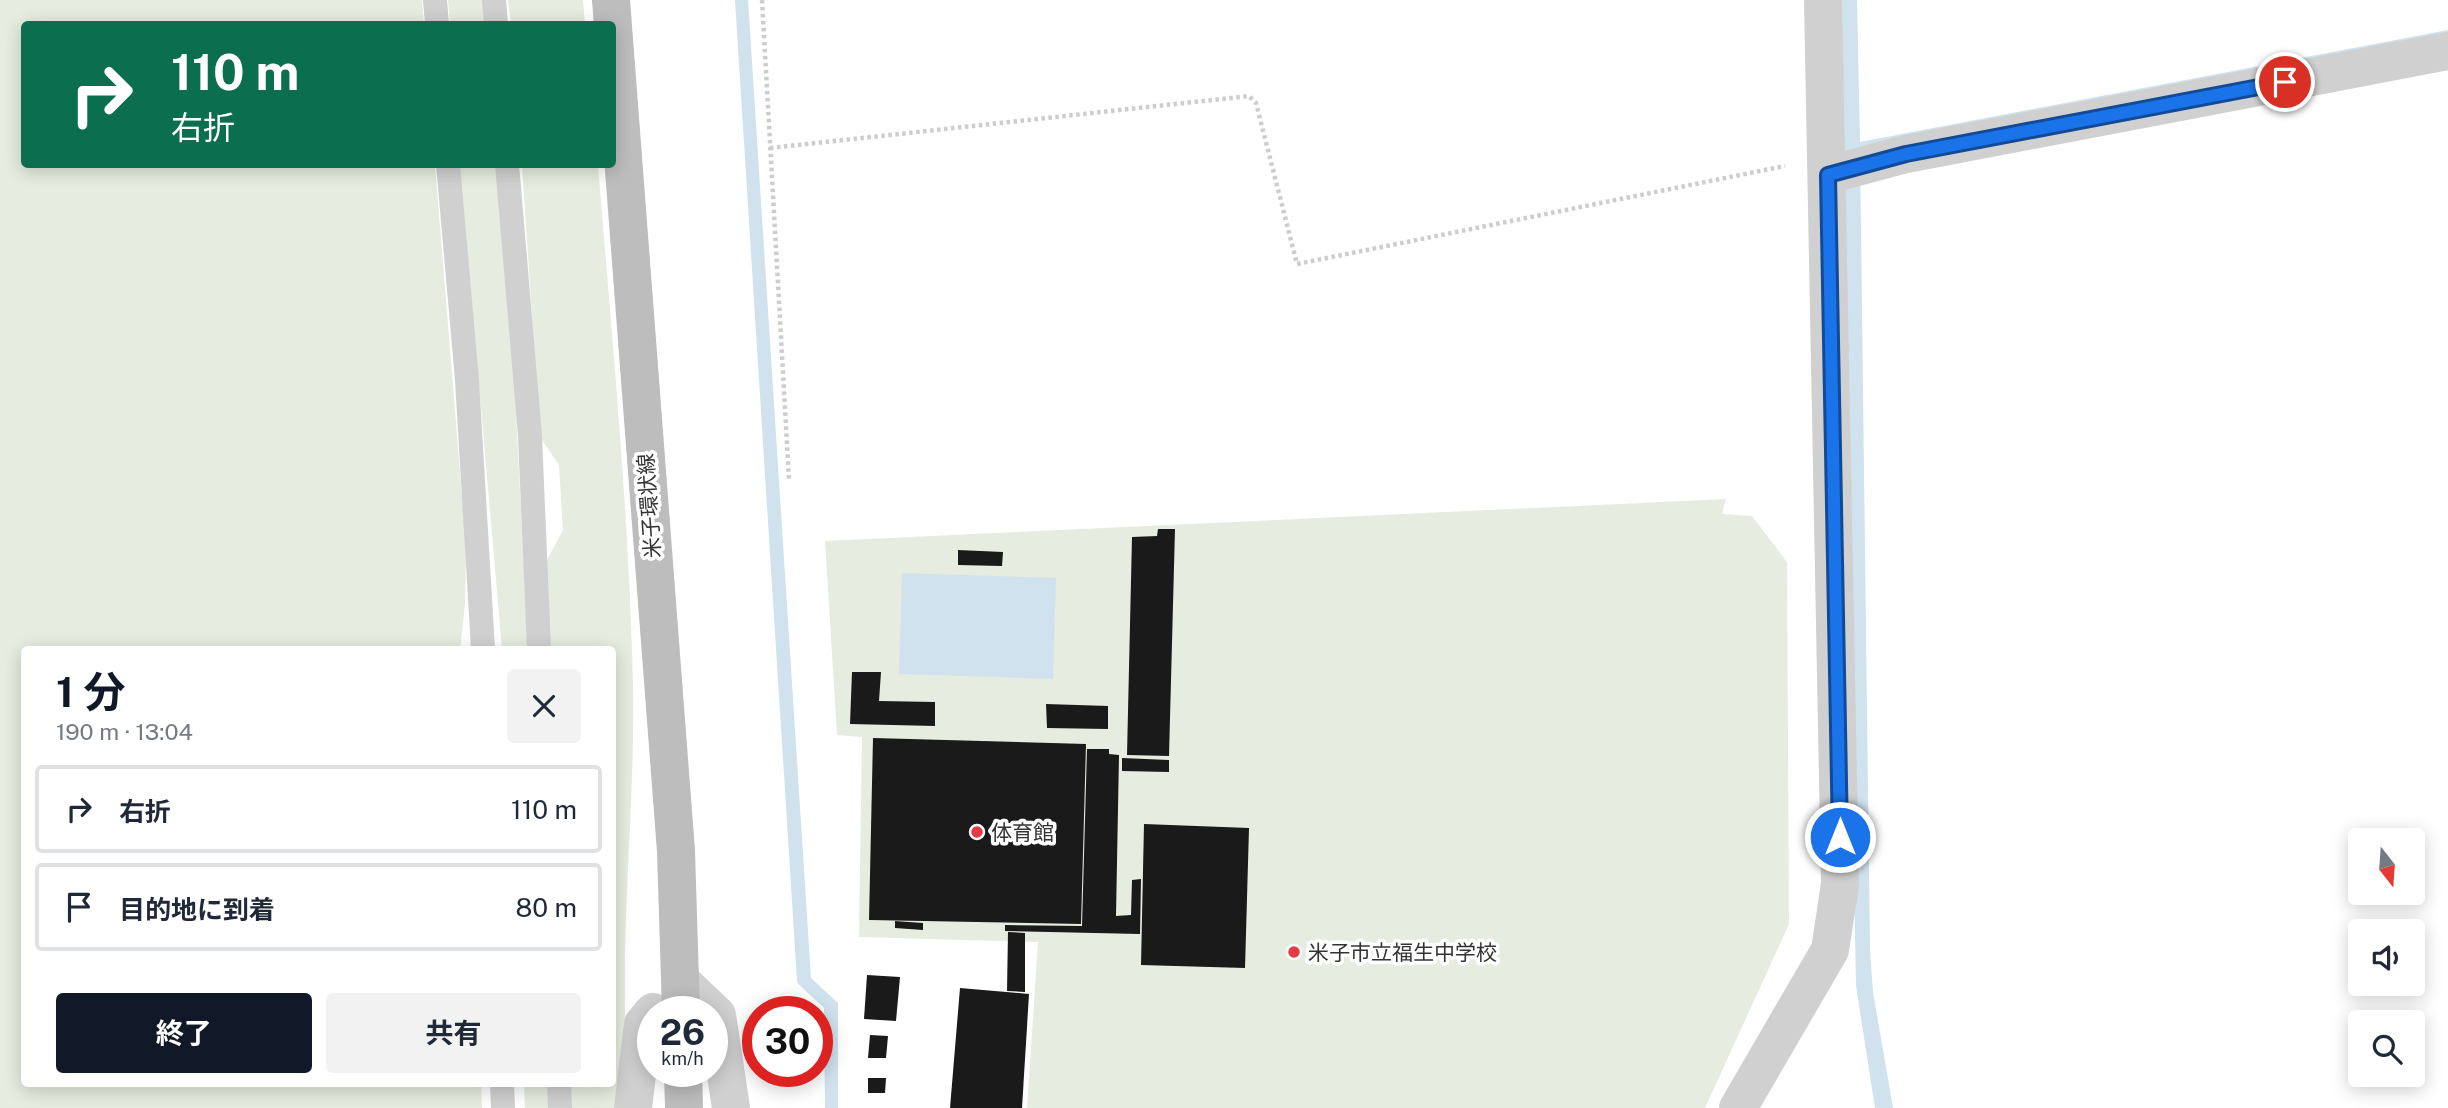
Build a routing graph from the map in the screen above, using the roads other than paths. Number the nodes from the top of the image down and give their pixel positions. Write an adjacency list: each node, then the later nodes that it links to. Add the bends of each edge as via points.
1 (435, 0): 5 (lane)
2 (494, 0): 6 (lane)
3 (611, 0): 7 (main road, 米子環状線)
4 (1823, 0): 10 (street)
5 (437, 21)
6 (496, 21)
7 (613, 21)
8 (2448, 51): 10 (street, via 1870,163)
9 (616, 65): 15 (main road, 米子環状線, via 676,851)
10 (1828, 166): 26 (street, via 1840,884 1830,950)
11 (449, 168): 13 (lane)
12 (507, 168): 14 (lane, via 530,436)
13 (483, 646)
14 (539, 646)
15 (680, 996)
16 (637, 1074): 23 (street)
17 (502, 1087): 21 (lane)
18 (559, 1087): 22 (lane)
19 (683, 1087): 24 (main road)
20 (728, 1087): 25 (street)
21 (503, 1108)
22 (560, 1108)
23 (633, 1108)
24 (684, 1108)
25 (731, 1108)
26 (1738, 1108)

